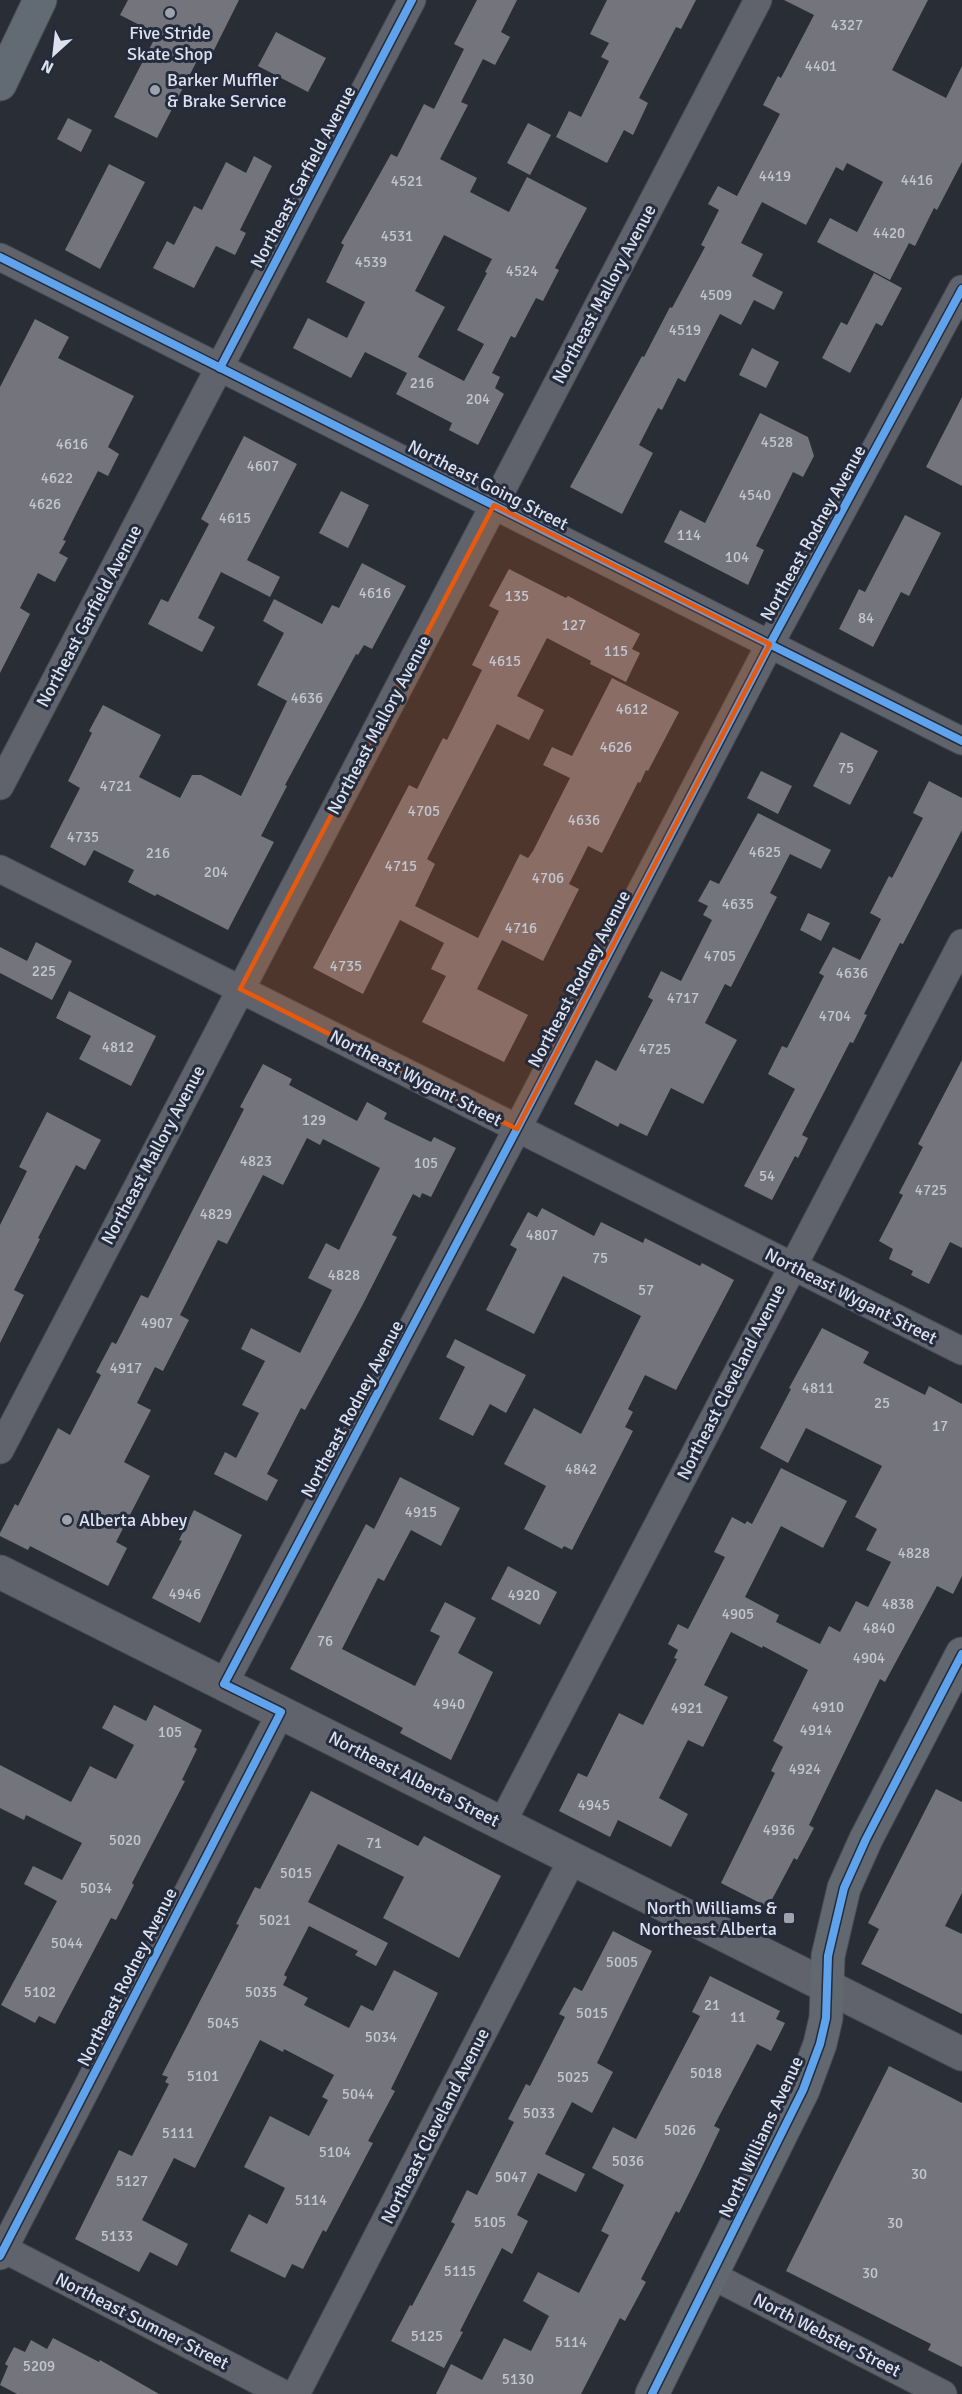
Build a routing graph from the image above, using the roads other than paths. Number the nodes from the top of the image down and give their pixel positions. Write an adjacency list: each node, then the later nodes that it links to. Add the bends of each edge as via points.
1 (40, 0): 4 (main road)
2 (412, 0): 8 (street, Northeast Garfield Avenue)
3 (759, 0): 9 (street, Northeast Mallory Avenue)
4 (0, 84)
5 (0, 257): 8 (street, Northeast Going Street)
6 (962, 289): 7 (street, Northeast Rodney Avenue)
7 (954, 322): 10 (street, Northeast Rodney Avenue)
8 (220, 368): 9 (street, Northeast Going Street); 12 (street, Northeast Garfield Avenue)
9 (494, 505): 10 (street, Northeast Going Street); 15 (street, Northeast Mallory Avenue)
10 (770, 644): 11 (street, Northeast Going Street); 16 (street, Northeast Rodney Avenue)
11 (962, 741)
12 (0, 786)
13 (0, 869): 15 (street, Northeast Wygant Street)
14 (962, 943): 17 (street, Northeast Cleveland Avenue)
15 (240, 989): 16 (street, Northeast Wygant Street); 19 (street, Northeast Mallory Avenue)
16 (517, 1129): 17 (street, Northeast Wygant Street); 22 (street, Northeast Rodney Avenue)
17 (791, 1266): 18 (street, Northeast Wygant Street); 24 (street, Northeast Cleveland Avenue)
18 (962, 1352)
19 (0, 1450)
20 (0, 1572): 22 (street, Northeast Alberta Street)
21 (962, 1654): 26 (main road, North Williams Avenue, via 844,1888 828,1956)
22 (224, 1684): 23 (street, Northeast Alberta Street)
23 (281, 1712): 24 (street, Northeast Alberta Street); 28 (street, Northeast Rodney Avenue)
24 (502, 1823): 25 (street, Northeast Alberta Street)
25 (573, 1858): 26 (street, Northeast Alberta Street); 31 (street, Northeast Cleveland Avenue)
26 (828, 1986): 27 (street, Northeast Alberta Street); 29 (main road, North Williams Avenue, via 826,2018 813,2065)
27 (962, 2054)
28 (1, 2251): 30 (street, Northeast Sumner Street)
29 (711, 2275): 32 (main road, North Williams Avenue); 33 (street, North Webster Street)
30 (284, 2394)
31 (297, 2394)
32 (652, 2394)
33 (944, 2394)

